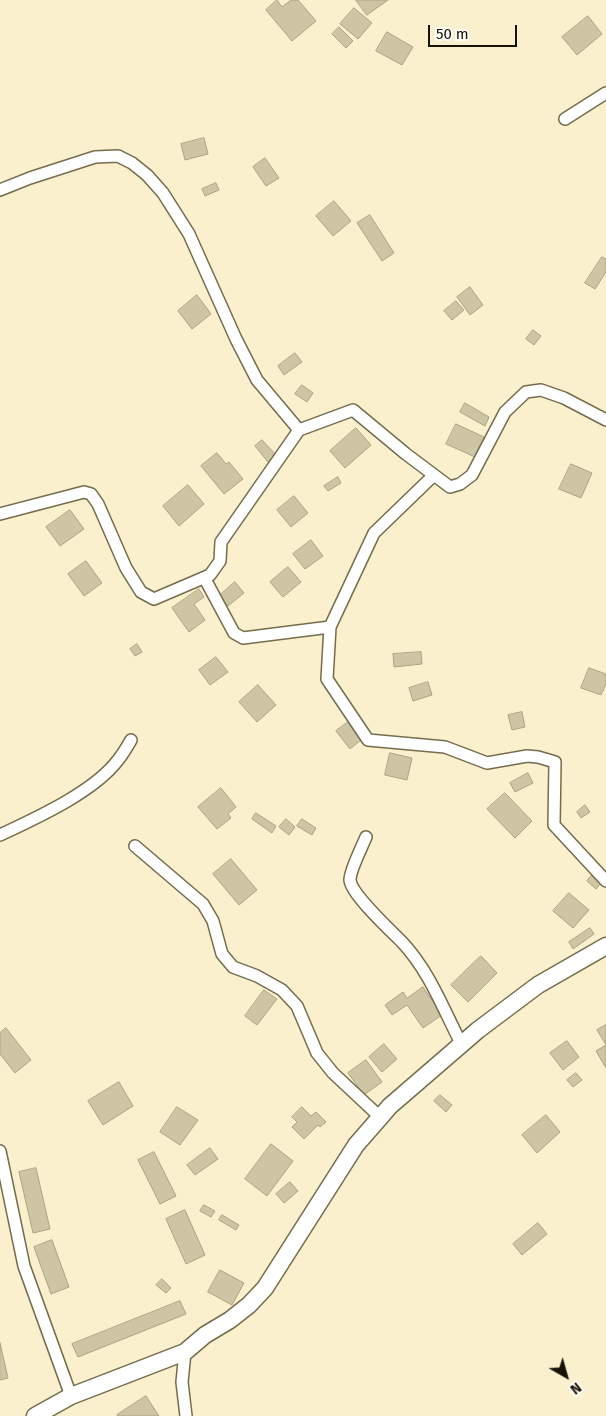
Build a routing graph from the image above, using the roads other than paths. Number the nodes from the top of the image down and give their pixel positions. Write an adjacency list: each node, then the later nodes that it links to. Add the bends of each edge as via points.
1 (606, 93): 2 (street)
2 (565, 119)
3 (0, 190): 5 (street, via 95,157 118,156 147,175 163,193 189,234 258,380)
4 (606, 420): 6 (street, via 564,398 541,390 526,392 505,412 472,475 450,487)
5 (299, 430): 6 (street, via 353,410); 8 (street, via 221,542 220,561)
6 (434, 475): 9 (street, via 374,533)
7 (0, 514): 8 (street, via 84,492 91,494 141,592 154,600)
8 (205, 579): 9 (street, via 234,633 243,638)
9 (330, 628): 14 (street, via 327,679 368,740 445,747 487,763 527,756 555,762 554,825)
10 (131, 740): 11 (street, via 118,761 97,781 49,812)
11 (0, 835)
12 (366, 837): 16 (street, via 350,879 352,887 426,972)
13 (135, 846): 17 (street, via 203,904 213,921 222,954 233,968 257,976 282,990 297,1006 318,1053 333,1073)
14 (606, 881)
15 (605, 950): 16 (street, via 538,985)
16 (462, 1045): 17 (street, via 426,1073)
17 (380, 1117): 19 (street, via 356,1145 265,1288 249,1305)
18 (0, 1151): 20 (street, via 24,1266)
19 (185, 1352): 20 (street); 22 (street, via 182,1382)
20 (71, 1396): 21 (street)
21 (35, 1416)
22 (186, 1416)

